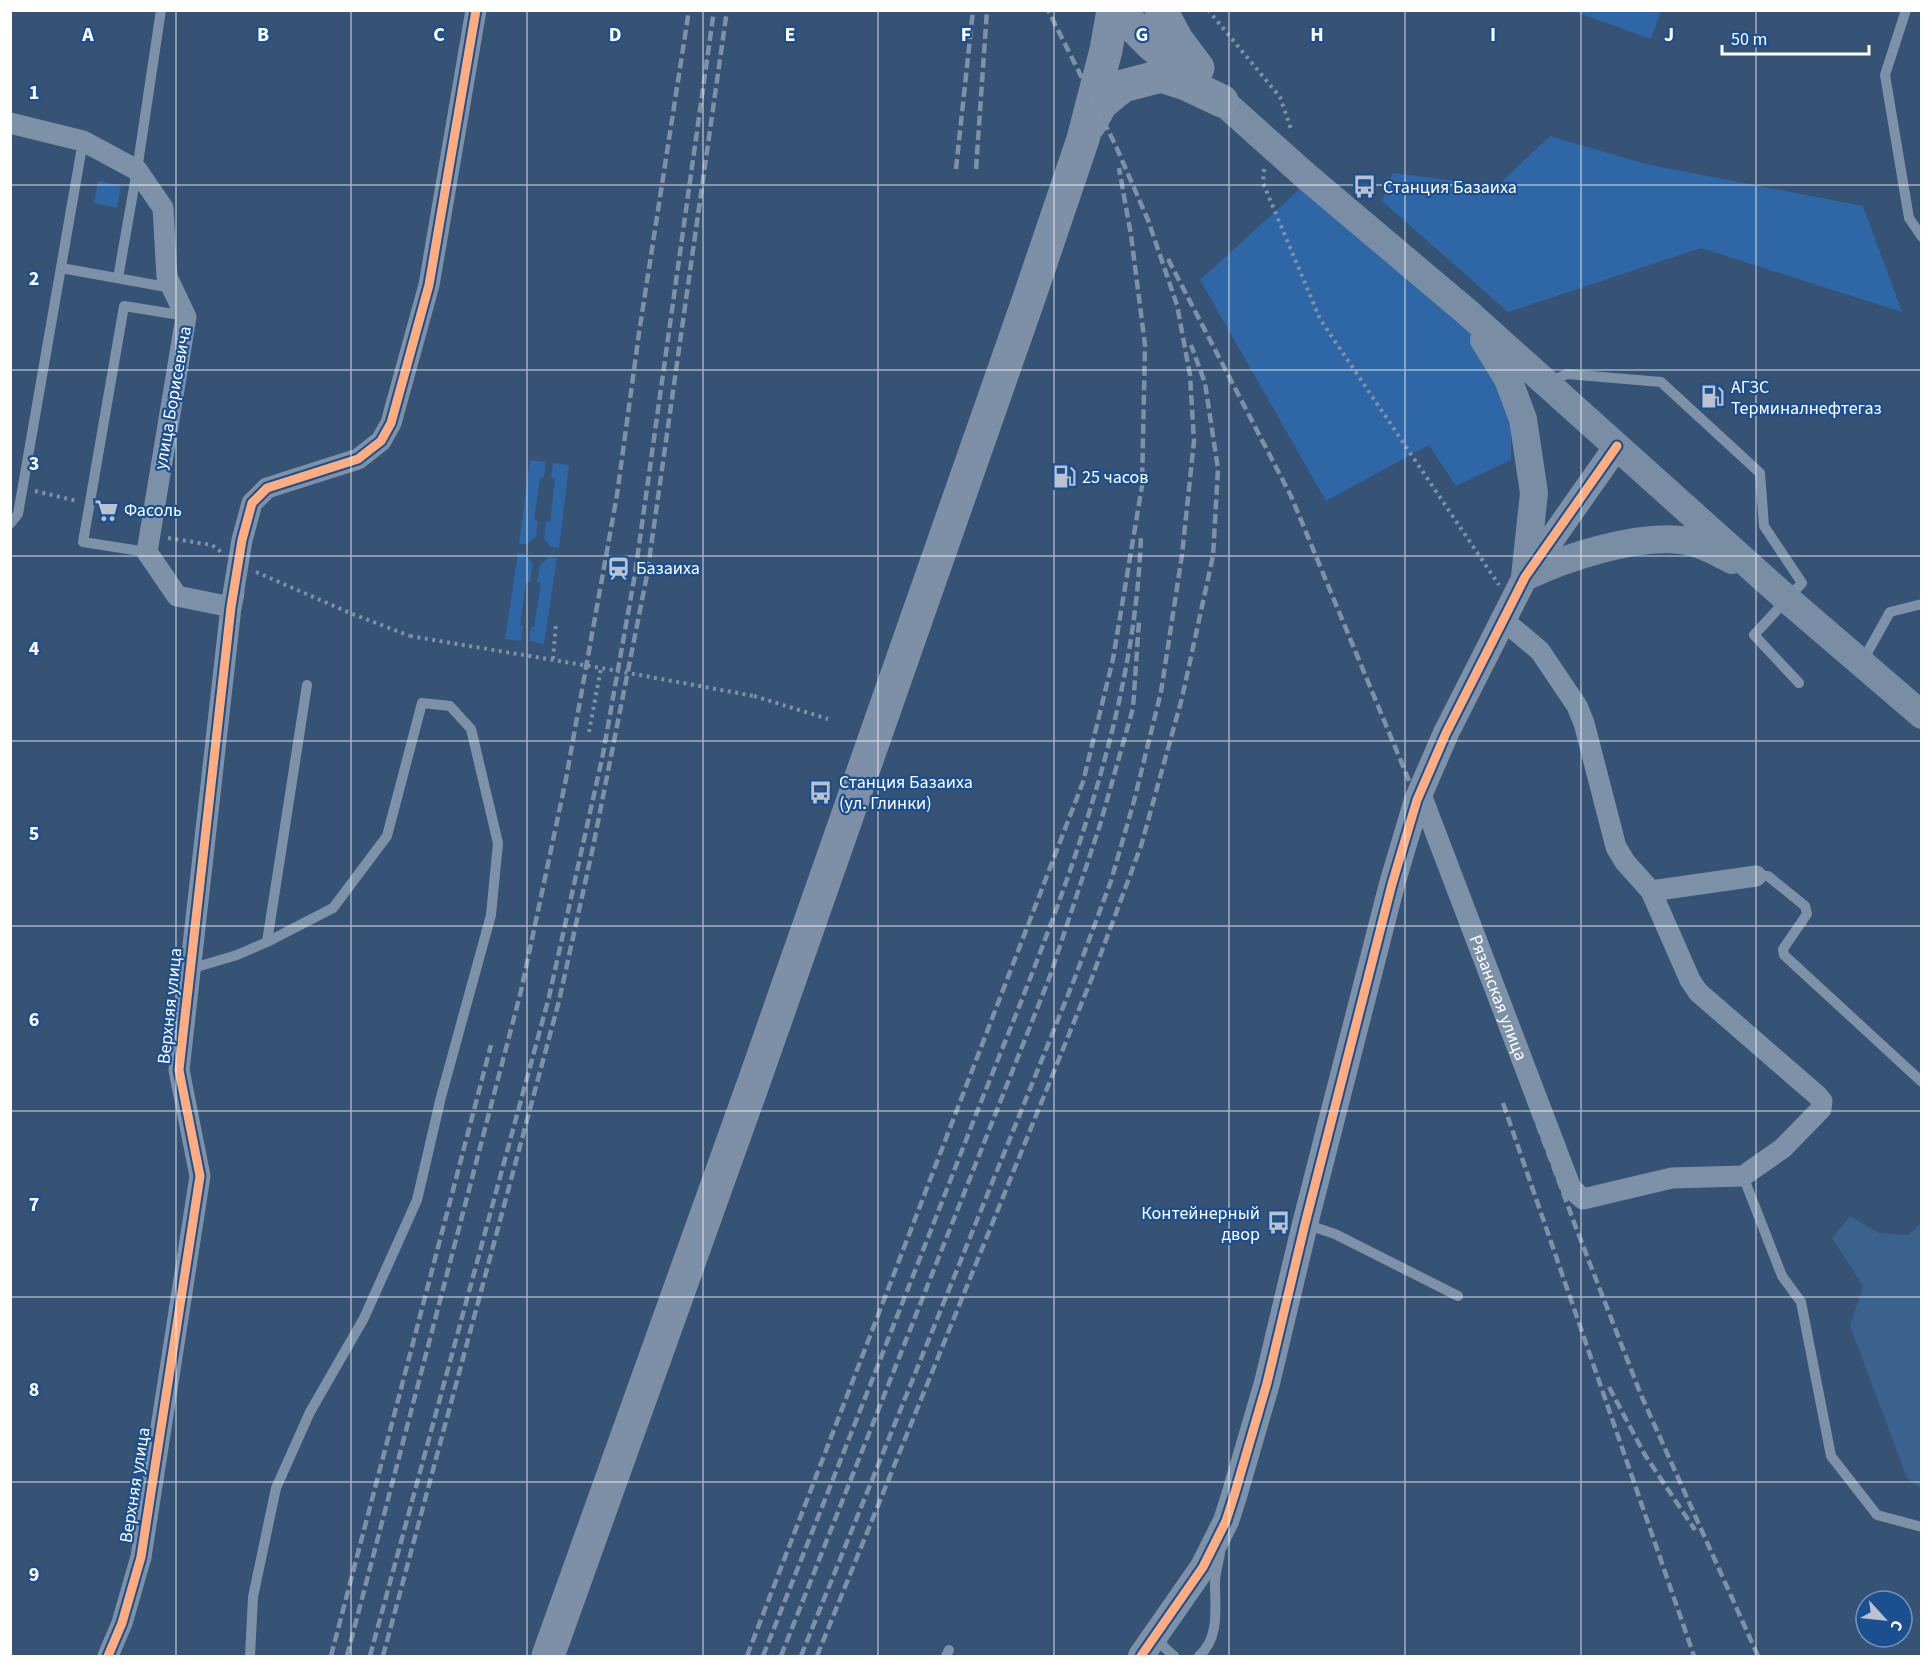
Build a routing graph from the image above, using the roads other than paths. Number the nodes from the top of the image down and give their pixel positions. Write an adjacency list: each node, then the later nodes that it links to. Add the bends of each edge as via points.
1 (160, 10): 10 (lane)
2 (476, 10): 25 (street, via 429,285 391,423 381,441 358,459 267,488 252,503)
3 (1161, 10): 6 (highway, via 1177,40)
4 (1906, 10): 11 (lane, via 1885,75 1909,218)
5 (1120, 12): 6 (highway, via 1152,45); 8 (highway)
6 (1222, 101): 8 (highway, via 1161,75 1124,86 1101,104); 15 (main road)
7 (10, 123): 9 (street, улица Борисевича)
8 (1083, 139): 45 (highway, via 881,722)
9 (83, 141): 10 (street, улица Борисевича); 12 (lane)
10 (137, 170): 13 (lane); 14 (street, улица Борисевича, via 163,207 167,277)
11 (1922, 237)
12 (60, 268): 13 (lane); 19 (lane, via 18,514)
13 (118, 278): 14 (lane)
14 (172, 288): 16 (street, улица Борисевича)
15 (1467, 312): 17 (main road); 22 (main road, via 1508,379 1523,419 1534,493)
16 (186, 316): 20 (street, улица Борисевича); 20 (lane, via 124,306 83,542)
17 (1546, 383): 18 (main road); 23 (lane, via 1567,374 1661,382 1760,473 1764,526 1802,583)
18 (1617, 446): 21 (main road); 22 (street)
19 (10, 524)
20 (147, 552): 25 (street, via 177,597)
21 (1759, 573): 22 (main road, via 1709,548 1682,540 1644,541 1552,564); 23 (main road)
22 (1513, 582): 26 (street)
23 (1788, 600): 27 (main road); 28 (lane, via 1754,635)
24 (1922, 604): 27 (lane, via 1890,612)
25 (231, 607): 35 (street, Верхняя улица)
26 (1502, 619): 31 (street); 33 (street, via 1540,651 1577,705 1616,846)
27 (1861, 663): 30 (main road)
28 (1799, 683)
29 (307, 685): 34 (lane)
30 (1922, 715)
31 (1420, 792): 37 (street, Рязанская улица, via 1571,1188 1583,1199 1672,1178); 38 (street, via 1392,884)
32 (1756, 876): 33 (street); 36 (lane, via 1768,876 1805,906 1807,914 1783,949 1784,955)
33 (1651, 891): 37 (street, via 1698,992 1822,1101 1821,1109 1783,1148)
34 (267, 942): 35 (lane); 44 (lane, via 333,908 387,836 422,703 450,706 471,729 498,843 491,915 417,1200 364,1318 310,1412 276,1488 253,1597)
35 (190, 969): 43 (street, Верхняя улица, via 179,1070 200,1176 141,1557)
36 (1922, 1082)
37 (1743, 1176): 41 (lane, via 1782,1276 1801,1302 1831,1456 1877,1515)
38 (1305, 1224): 39 (lane, via 1335,1234); 40 (street, via 1268,1383)
39 (1458, 1296)
40 (1226, 1521): 42 (street, via 1203,1567); 48 (lane, via 1215,1581 1213,1637)
41 (1922, 1527)
42 (1157, 1635): 46 (street); 47 (lane)
43 (108, 1656)
44 (250, 1656)
45 (549, 1656)
46 (1141, 1656)
47 (1174, 1656)
48 (1199, 1656)

